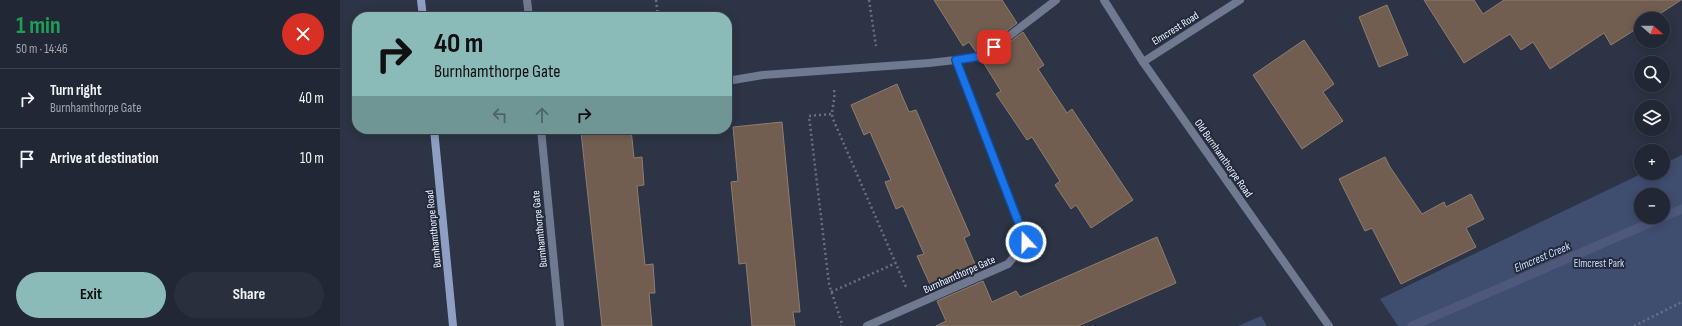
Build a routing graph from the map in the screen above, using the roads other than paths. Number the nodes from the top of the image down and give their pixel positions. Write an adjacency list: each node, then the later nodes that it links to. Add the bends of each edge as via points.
1 (422, 0): 6 (main road)
2 (527, 0): 7 (street)
3 (1056, 0): 8 (street, via 982,56)
4 (1104, 0): 9 (street, Old Burnhamthorpe Road)
5 (1240, 0): 9 (street, Elmcrest Road)
6 (423, 12)
7 (528, 12)
8 (956, 60): 10 (street, via 763,75); 15 (street, Burnhamthorpe Gate, via 1026,242 1008,264)
9 (1143, 62): 16 (street, Old Burnhamthorpe Road)
10 (732, 80)
11 (434, 134): 13 (main road, Burnhamthorpe Road)
12 (541, 134): 14 (street, Burnhamthorpe Gate)
13 (453, 326)
14 (560, 326)
15 (867, 326)
16 (1329, 326)

